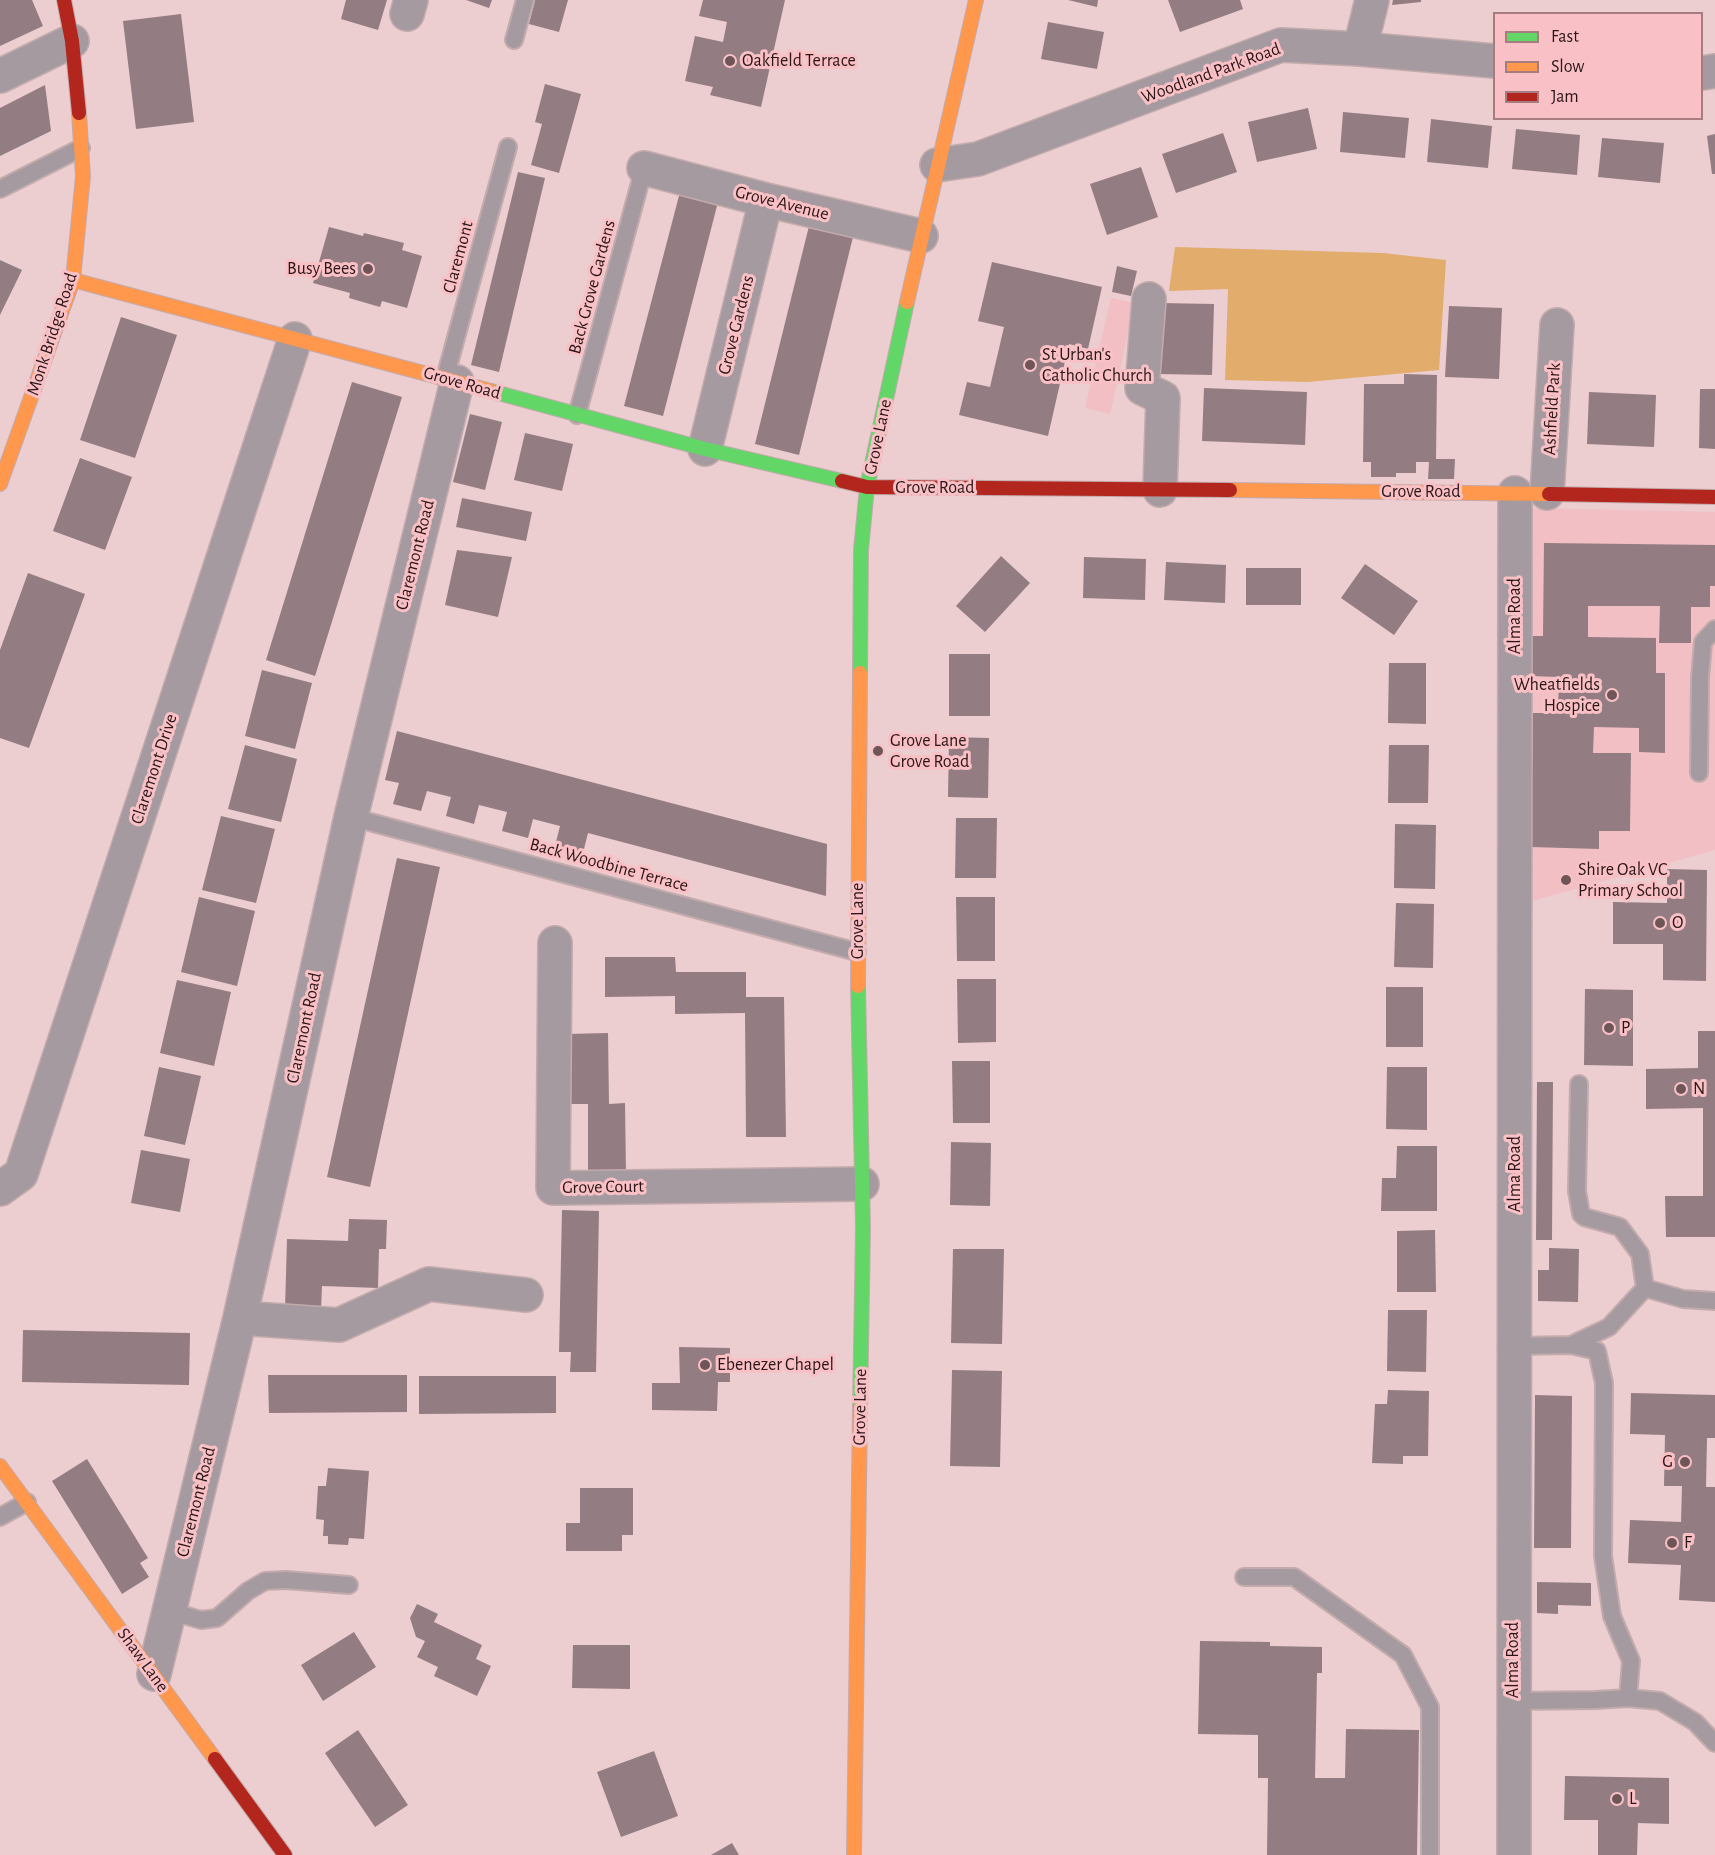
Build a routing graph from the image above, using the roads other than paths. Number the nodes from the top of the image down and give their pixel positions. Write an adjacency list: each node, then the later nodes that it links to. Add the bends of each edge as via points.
1 (64, 0): 6 (main road, Monk Bridge Road)
2 (525, 0): 5 (lane)
3 (976, 0): 12 (main road, Grove Lane)
4 (1372, 0): 7 (street)
5 (514, 40)
6 (72, 41): 9 (street); 11 (main road, Monk Bridge Road)
7 (1360, 49): 8 (street, Woodland Park Road); 12 (street, Woodland Park Road, via 1281,45 978,159)
8 (1493, 61)
9 (0, 76)
10 (508, 147): 21 (lane, Claremont)
11 (81, 148): 14 (lane); 17 (main road, Monk Bridge Road, via 83,176)
12 (937, 165): 16 (main road, Grove Lane)
13 (644, 168): 15 (street, Grove Avenue); 22 (lane, Back Grove Gardens)
14 (0, 189)
15 (766, 200): 16 (street, Grove Avenue); 23 (street, Grove Gardens)
16 (921, 236): 25 (main road, Grove Lane)
17 (73, 280): 20 (main road, Grove Road); 24 (main road, Monk Bridge Road)
18 (1149, 299): 26 (street, via 1142,388 1163,398)
19 (1557, 325): 28 (street, Ashfield Park)
20 (295, 339): 21 (main road, Grove Road); 37 (street, Claremont Drive, via 21,1174)
21 (451, 380): 22 (main road, Grove Road); 32 (street, Claremont Road)
22 (577, 415): 23 (main road, Grove Road)
23 (705, 449): 25 (main road, Grove Road)
24 (0, 484)
25 (867, 488): 26 (main road, Grove Road); 34 (main road, Grove Lane, via 861,550)
26 (1160, 490): 27 (main road, Grove Road)
27 (1515, 493): 28 (main road, Grove Road); 43 (street, Alma Road)
28 (1547, 493): 29 (main road, Grove Road)
29 (1715, 497)
30 (1715, 630): 31 (lane, via 1703,642)
31 (1699, 773)
32 (351, 817): 34 (lane, Back Woodbine Terrace); 41 (street, Claremont Road)
33 (555, 943): 36 (street, Grove Court, via 553,1188)
34 (857, 952): 36 (main road, Grove Lane)
35 (1579, 1084): 38 (lane, via 1577,1191 1581,1214 1620,1227 1640,1254)
36 (862, 1184): 55 (main road, Grove Lane)
37 (0, 1189)
38 (1645, 1288): 40 (lane, via 1683,1299); 42 (lane, via 1609,1327)
39 (526, 1295): 41 (street, via 429,1284 339,1325)
40 (1715, 1301)
41 (240, 1318): 49 (street, Claremont Road)
42 (1571, 1345): 43 (lane); 51 (lane, via 1597,1351 1604,1383 1603,1556 1612,1616 1631,1661)
43 (1515, 1346): 52 (street, Alma Road)
44 (0, 1466): 45 (main road, Shaw Lane)
45 (27, 1502): 46 (lane); 50 (main road, Shaw Lane)
46 (0, 1517)
47 (1244, 1577): 56 (lane, via 1294,1577 1403,1655 1430,1707)
48 (349, 1585): 49 (lane, via 265,1581 216,1618 201,1620)
49 (170, 1611): 50 (street, Claremont Road)
50 (154, 1674): 54 (main road, Shaw Lane)
51 (1628, 1698): 52 (lane); 53 (lane, via 1660,1701 1695,1722)
52 (1514, 1701): 57 (street, Alma Road)
53 (1715, 1743)
54 (285, 1855)
55 (854, 1855)
56 (1430, 1855)
57 (1514, 1855)

